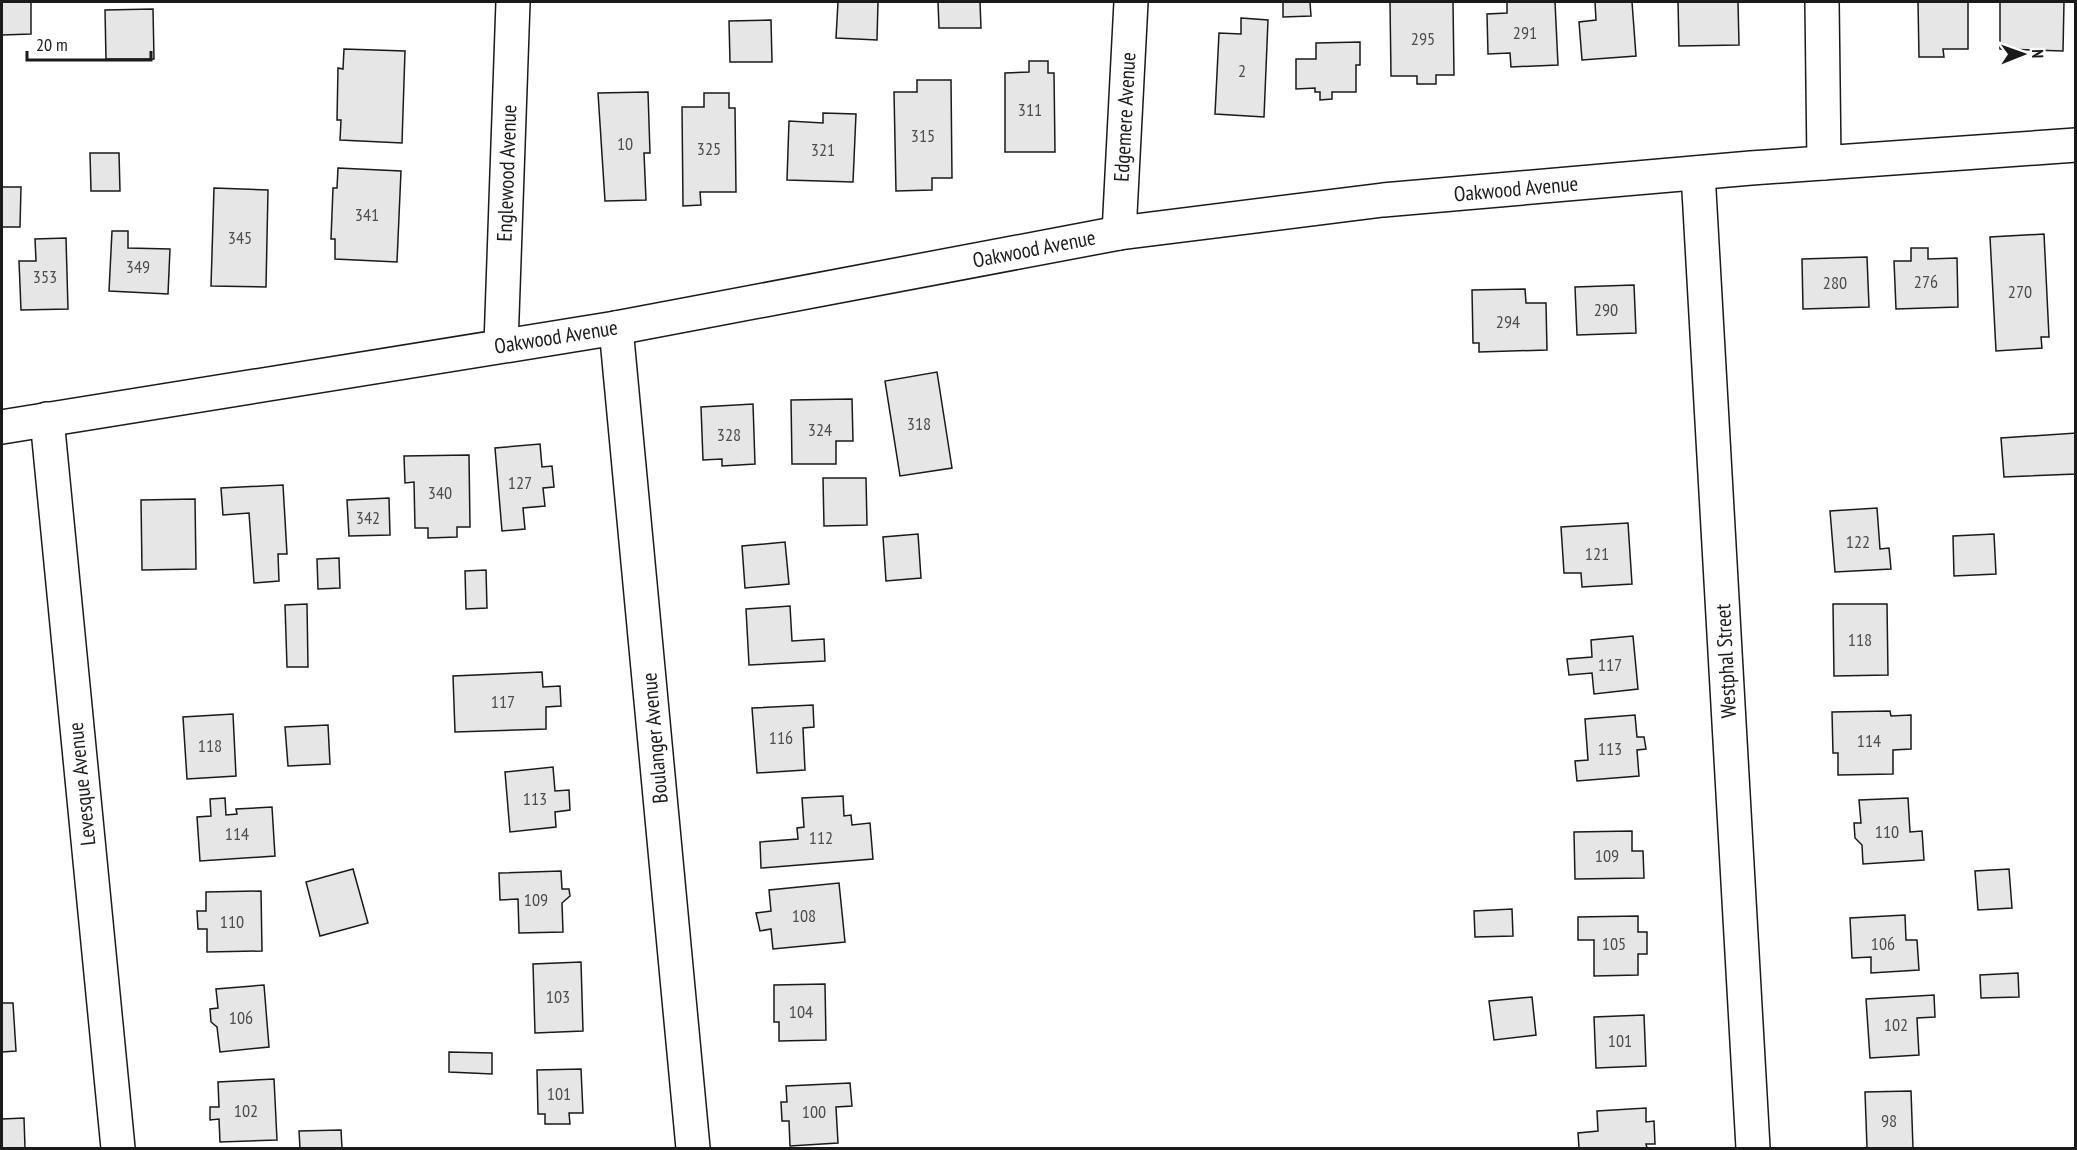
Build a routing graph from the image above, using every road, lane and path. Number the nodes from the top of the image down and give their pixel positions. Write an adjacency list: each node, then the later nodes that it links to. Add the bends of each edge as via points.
1 (513, 2): 9 (street, Englewood Avenue)
2 (1131, 2): 7 (street, Edgemere Avenue)
3 (1822, 2): 5 (street)
4 (2076, 145): 5 (street, Oakwood Avenue)
5 (1824, 163): 6 (street, Oakwood Avenue)
6 (1698, 173): 7 (street, Oakwood Avenue, via 1383,200); 14 (street, Westphal Street)
7 (1119, 233): 8 (street, Oakwood Avenue)
8 (616, 328): 9 (street, Oakwood Avenue); 13 (street, Boulanger Avenue)
9 (501, 345): 10 (street, Oakwood Avenue)
10 (47, 419): 11 (street, Oakwood Avenue); 12 (street, Levesque Avenue)
11 (2, 427)
12 (118, 1149)
13 (693, 1149)
14 (1753, 1149)

